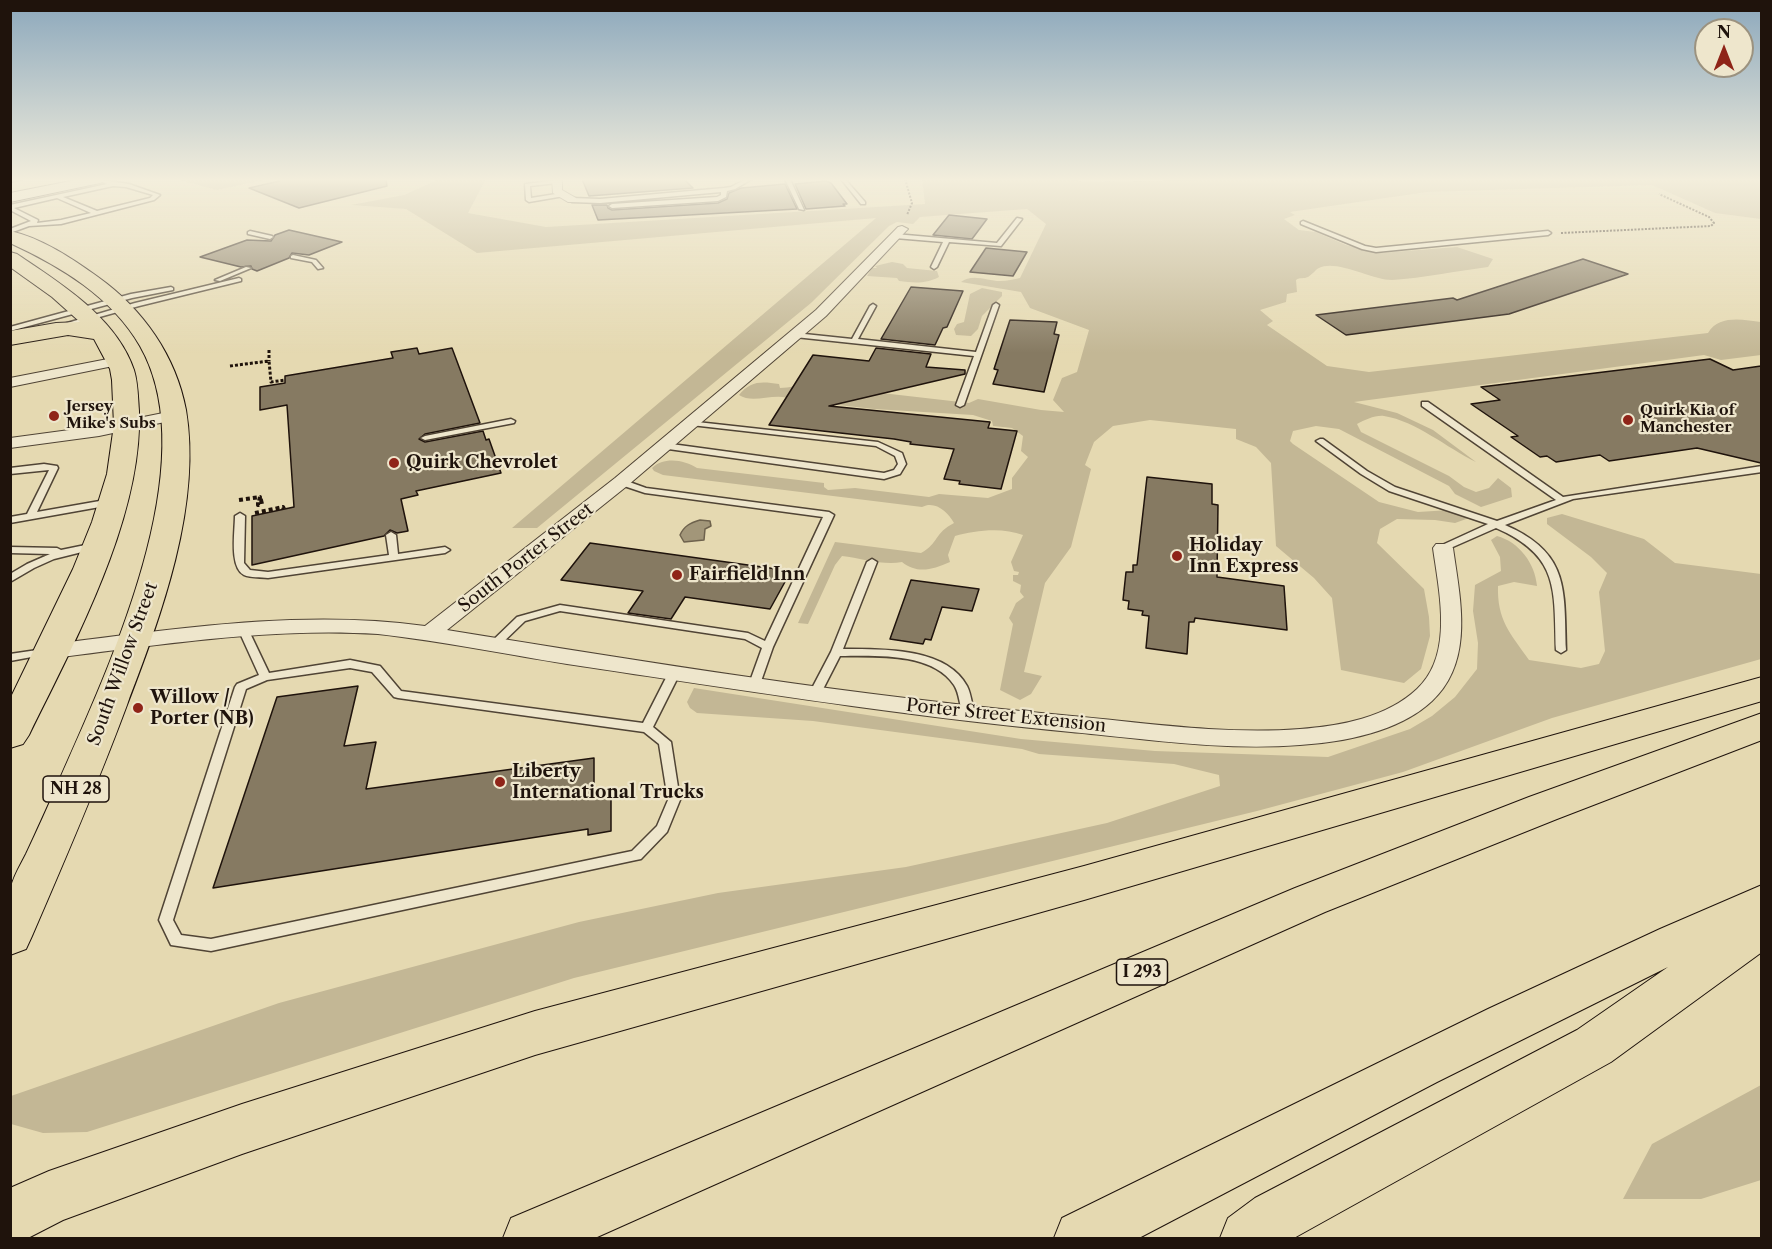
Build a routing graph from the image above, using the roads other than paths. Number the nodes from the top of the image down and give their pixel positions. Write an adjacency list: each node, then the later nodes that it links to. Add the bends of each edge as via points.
1 (12, 237): 15 (main road, South Willow Street / NH 28, via 78,271)
2 (895, 237): 20 (street, South Porter Street, via 821,313)
3 (921, 237): 7 (lane)
4 (1005, 237): 7 (lane, via 999,245)
5 (1338, 237): 6 (lane, via 1376,250)
6 (1505, 237)
7 (946, 242): 10 (lane)
8 (293, 257): 12 (lane, via 314,261)
9 (10, 258): 14 (main road)
10 (934, 267)
11 (248, 268): 13 (lane)
12 (320, 268)
13 (215, 281): 15 (lane); 15 (lane, via 239,280)
14 (60, 293): 18 (main road); 19 (main road, via 61,300 52,311)
15 (117, 305): 18 (lane); 28 (main road, South Willow Street / NH 28, via 142,332 157,358)
16 (996, 305): 23 (lane)
17 (873, 306): 22 (lane)
18 (89, 321): 19 (lane); 21 (main road, via 94,330); 24 (main road)
19 (10, 328)
20 (795, 334): 22 (lane); 30 (street, South Porter Street)
21 (10, 338)
22 (854, 341): 23 (lane)
23 (978, 354): 27 (lane)
24 (118, 361): 25 (street); 31 (main road)
25 (10, 383)
26 (1425, 404): 39 (lane)
27 (960, 405)
28 (173, 416): 31 (street); 56 (main road, South Willow Street / NH 28, via 175,459 167,528)
29 (511, 421): 32 (lane)
30 (692, 423): 35 (street, South Porter Street); 35 (lane, via 878,444 899,455 902,464 897,472 870,475)
31 (128, 426): 34 (street); 40 (main road)
32 (425, 438)
33 (1320, 441): 44 (lane, via 1390,488)
34 (10, 443)
35 (664, 446): 38 (street, South Porter Street)
36 (1761, 469): 39 (lane)
37 (10, 471): 41 (lane, via 54,468)
38 (621, 482): 55 (street, South Porter Street); 58 (lane, via 645,490 830,515)
39 (1562, 500): 44 (lane)
40 (113, 501): 41 (lane); 46 (main road)
41 (31, 516): 43 (lane)
42 (240, 516): 51 (lane, via 239,563 248,573 268,575)
43 (10, 520)
44 (1496, 524): 47 (lane); 59 (lane, via 1532,545 1557,578)
45 (391, 535): 51 (lane)
46 (98, 545): 50 (lane); 60 (main road)
47 (1443, 548): 68 (street, Porter Street Extension, via 1452,638 1442,677 1406,709 1377,722 1337,733 1291,738 1231,737)
48 (10, 550): 50 (lane)
49 (445, 550): 51 (lane)
50 (66, 551): 53 (lane, via 28,566)
51 (394, 557)
52 (872, 562): 61 (lane)
53 (10, 579)
54 (244, 631): 55 (street, via 375,627); 56 (street); 64 (lane)
55 (428, 634): 57 (street, Porter Street Extension)
56 (136, 640): 60 (street); 74 (main road, South Willow Street / NH 28, via 81,777)
57 (493, 646): 58 (lane, via 521,619 560,608 748,636); 63 (street, Porter Street Extension)
58 (768, 647): 65 (lane)
59 (1561, 650)
60 (53, 651): 62 (lane); 71 (main road)
61 (836, 652): 67 (lane); 68 (lane, via 906,656 941,666 961,686)
62 (10, 658)
63 (674, 673): 65 (street, Porter Street Extension); 70 (lane)
64 (265, 677): 70 (lane, via 350,664 376,669 398,694); 70 (lane, via 241,687 166,920 176,941 211,945 636,855 662,829 674,800 665,742)
65 (755, 684): 67 (street, Porter Street Extension)
66 (1761, 689): 75 (main road, via 1084,883 535,1033)
67 (815, 693): 68 (street, Porter Street Extension)
68 (968, 713)
69 (1761, 726): 76 (main road, I 293, via 1310,900)
70 (647, 728)
71 (10, 735)
72 (1761, 903): 77 (main road, via 1286,1133)
73 (1761, 927): 78 (main road, via 1594,1046 1275,1218)
74 (10, 936)
75 (23, 1204)
76 (531, 1239)
77 (1082, 1239)
78 (1248, 1239)

